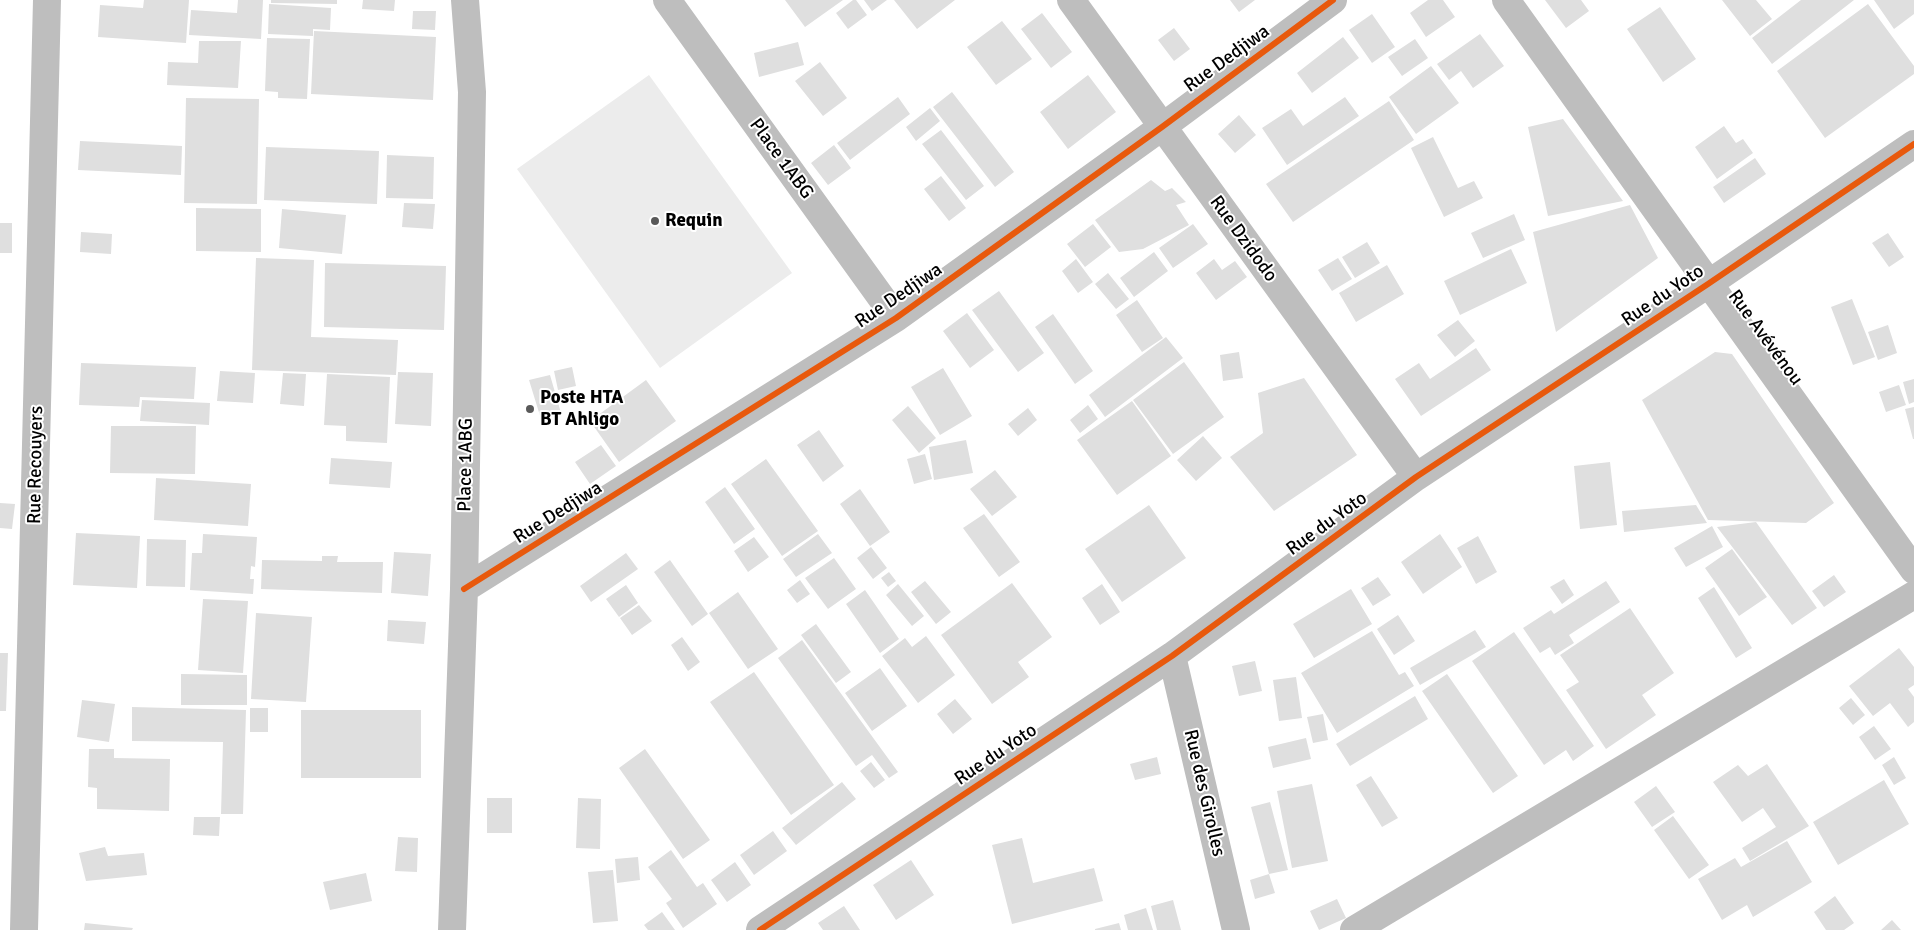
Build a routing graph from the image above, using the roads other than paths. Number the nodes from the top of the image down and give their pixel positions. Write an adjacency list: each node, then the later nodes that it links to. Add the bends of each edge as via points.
1 (47, 0): 16 (street, Rue Recouyers)
2 (465, 0): 13 (street, Place 1ABG, via 472,92)
3 (667, 0): 10 (street, Place 1ABG)
4 (1072, 0): 7 (street, Rue Dzidodo)
5 (1333, 0): 7 (street, Rue Dedjiwa)
6 (1506, 0): 9 (street, Rue Avévénou)
7 (1162, 127): 10 (street, Rue Dedjiwa); 11 (street, Rue Dzidodo)
8 (1914, 144): 9 (street, Rue du Yoto)
9 (1708, 284): 11 (street, Rue du Yoto); 12 (street, Rue Avévénou)
10 (896, 318): 13 (street, Rue Dedjiwa)
11 (1416, 477): 15 (street, Rue du Yoto)
12 (1914, 570)
13 (464, 589): 17 (street, Place 1ABG)
14 (1914, 595): 20 (street)
15 (1172, 656): 18 (street, Rue du Yoto); 19 (street, Rue des Girolles)
16 (24, 930)
17 (452, 930)
18 (760, 930)
19 (1236, 930)
20 (1354, 930)

